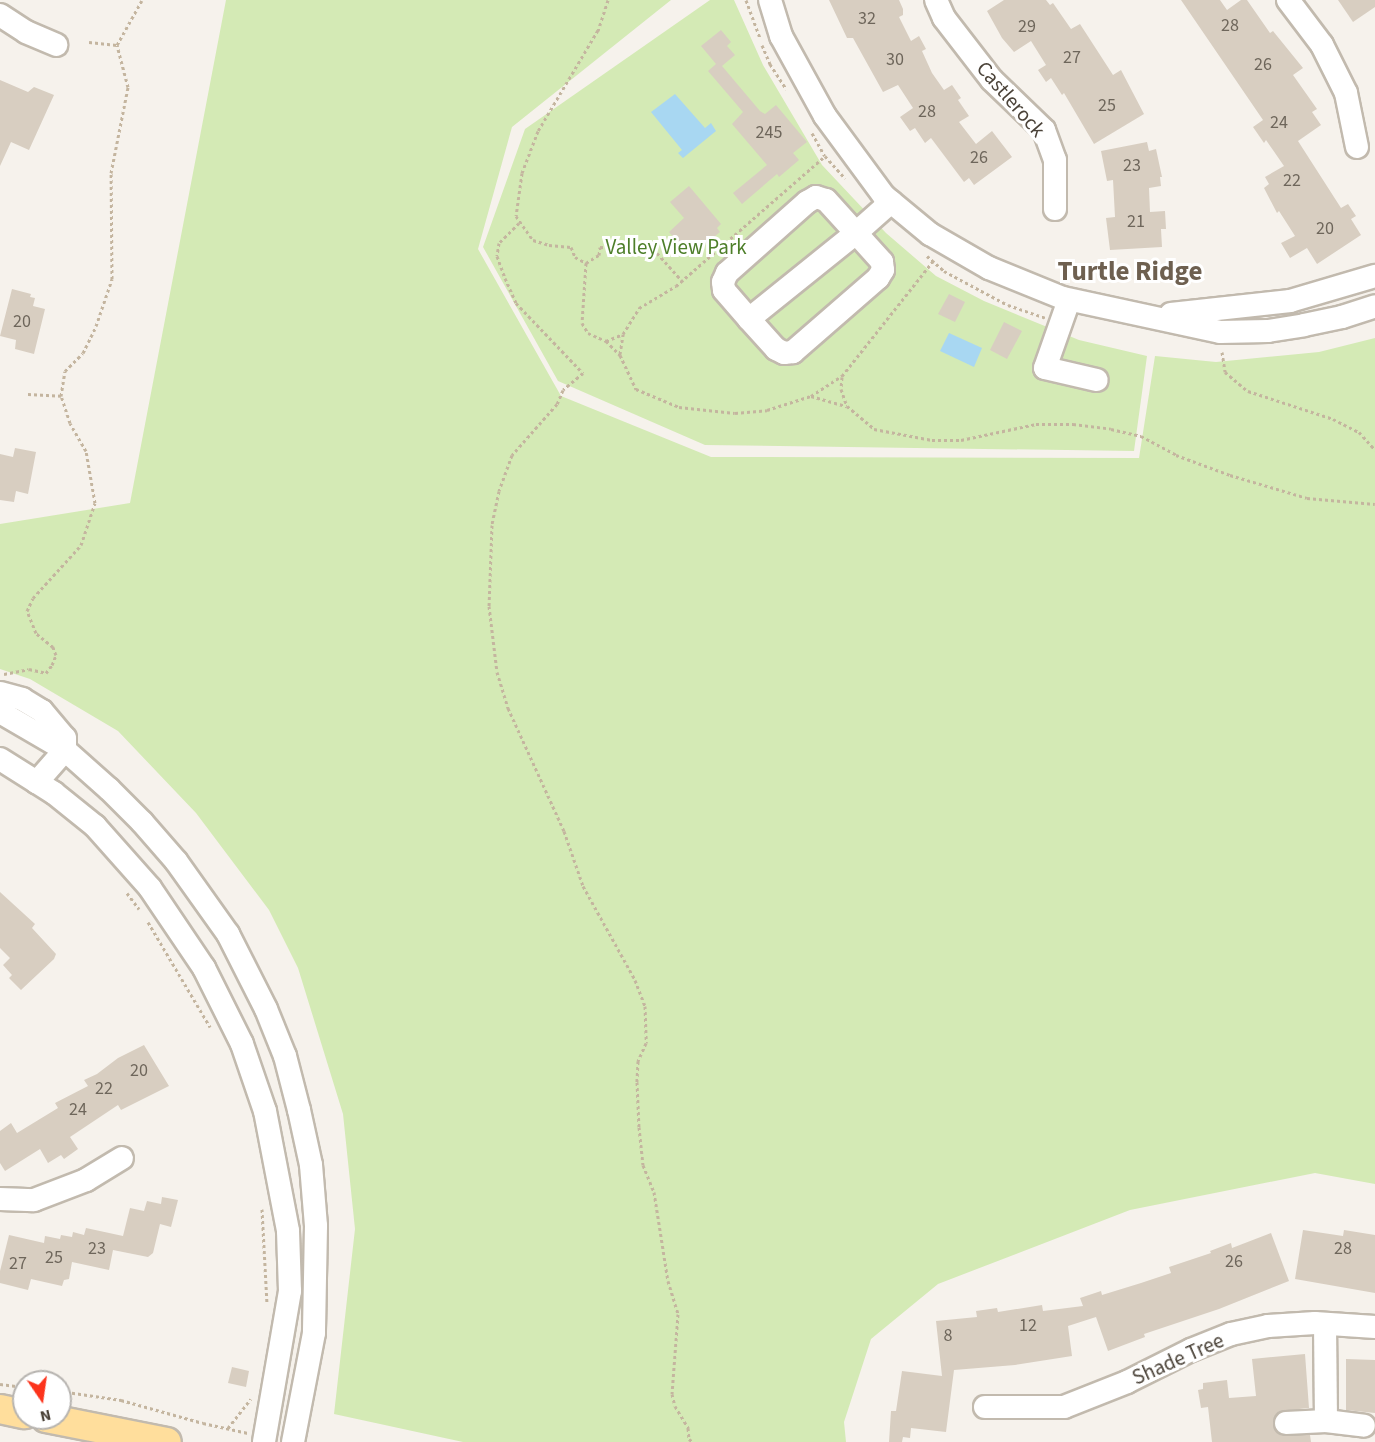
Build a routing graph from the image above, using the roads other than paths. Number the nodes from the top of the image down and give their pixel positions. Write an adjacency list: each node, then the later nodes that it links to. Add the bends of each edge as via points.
1 (770, 0): 7 (street, via 781,36 825,116)
2 (936, 0): 8 (street, Castlerock, via 944,18 992,80 1044,130 1055,160)
3 (1288, 0): 6 (street, via 1322,45 1346,93)
4 (0, 15): 5 (street)
5 (56, 45)
6 (1357, 147)
7 (891, 201): 9 (street); 11 (street, via 930,234 989,268)
8 (1055, 209)
9 (856, 233): 14 (street); 14 (street, via 882,262 878,278 793,352 776,349); 14 (street, via 826,200 816,198 807,202 727,273 724,290)
10 (1375, 276): 13 (street, via 1290,301 1220,311)
11 (1069, 300): 13 (street); 15 (street, via 1045,368)
12 (1375, 306): 13 (street, via 1286,328 1220,332)
13 (1139, 316)
14 (749, 319)
15 (1097, 380)
16 (0, 693): 18 (street, via 22,699 42,711 65,738)
17 (0, 712): 18 (street)
18 (65, 750): 20 (street); 32 (street, via 142,822 204,898 248,971 285,1056 311,1165 316,1226 314,1333)
19 (0, 759): 20 (street)
20 (37, 782): 30 (street, via 95,826 150,888 204,968 242,1044 265,1111 288,1231 290,1291)
21 (122, 1158): 22 (street, via 86,1180 34,1200)
22 (0, 1199)
23 (1325, 1324): 24 (street, Shade Tree); 25 (street, Shade Tree, via 1268,1326 1231,1334 1064,1407); 26 (street)
24 (1375, 1326)
25 (985, 1407)
26 (1326, 1421): 28 (street); 29 (street)
27 (72, 1423): 31 (main road)
28 (1286, 1423)
29 (1364, 1426)
30 (257, 1438)
31 (167, 1442)
32 (293, 1442)

